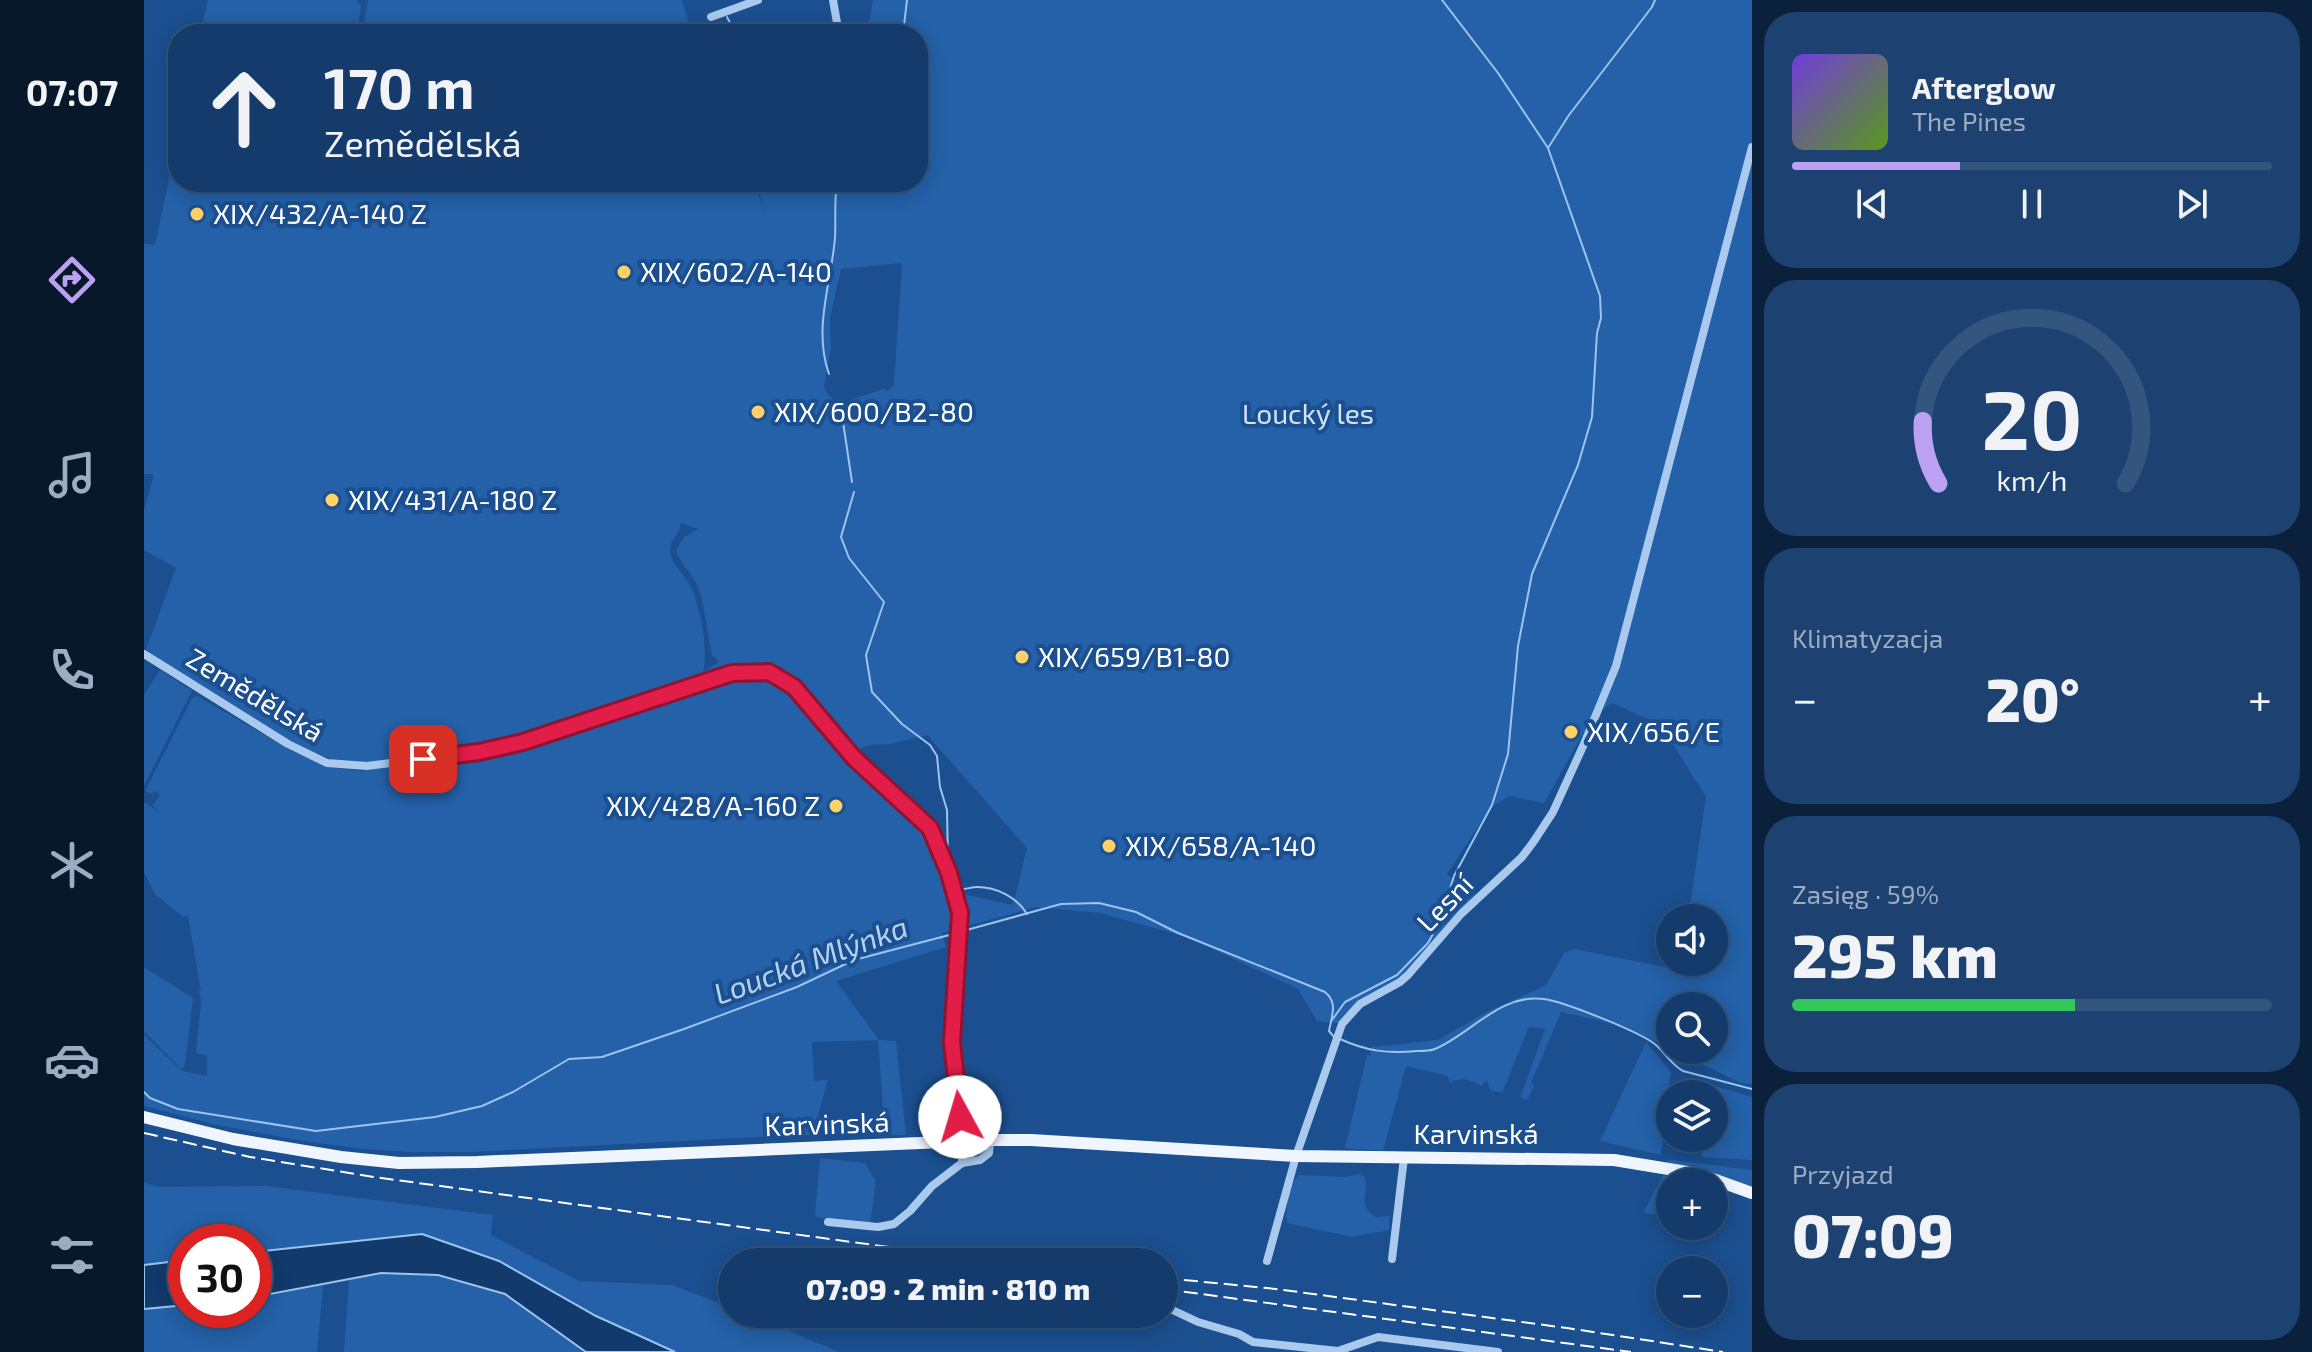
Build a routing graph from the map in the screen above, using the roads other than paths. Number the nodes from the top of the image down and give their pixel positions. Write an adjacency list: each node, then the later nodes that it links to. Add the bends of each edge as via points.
1 (758, 0): 3 (street)
2 (833, 0): 4 (street)
3 (711, 17)
4 (837, 24)
5 (1752, 147): 10 (street, Lesní, via 1616,666 1570,778 1522,857 1461,914 1408,975 1360,1004 1342,1024)
6 (144, 654): 9 (street, Zemědělská, via 288,744 327,763 367,766 523,742 732,673 769,672 794,687 854,758 930,828 949,873 960,913 952,1042)
7 (144, 1117): 9 (main road, Karvinská, via 289,1149 399,1163)
8 (990, 1140): 9 (main road, Karvinská); 10 (main road, Karvinská); 12 (street, via 989,1153)
9 (963, 1142): 12 (street, Zemědělská)
10 (1296, 1156): 11 (main road, Karvinská); 16 (street, Lesní)
11 (1404, 1158): 13 (main road, Karvinská, via 1629,1161 1699,1174); 15 (street)
12 (962, 1163): 14 (street, via 894,1224)
13 (1752, 1193)
14 (828, 1222)
15 (1392, 1259)
16 (1267, 1261)
17 (1178, 1313): 18 (street, via 1253,1342 1338,1351 1378,1337)
18 (1498, 1352)

